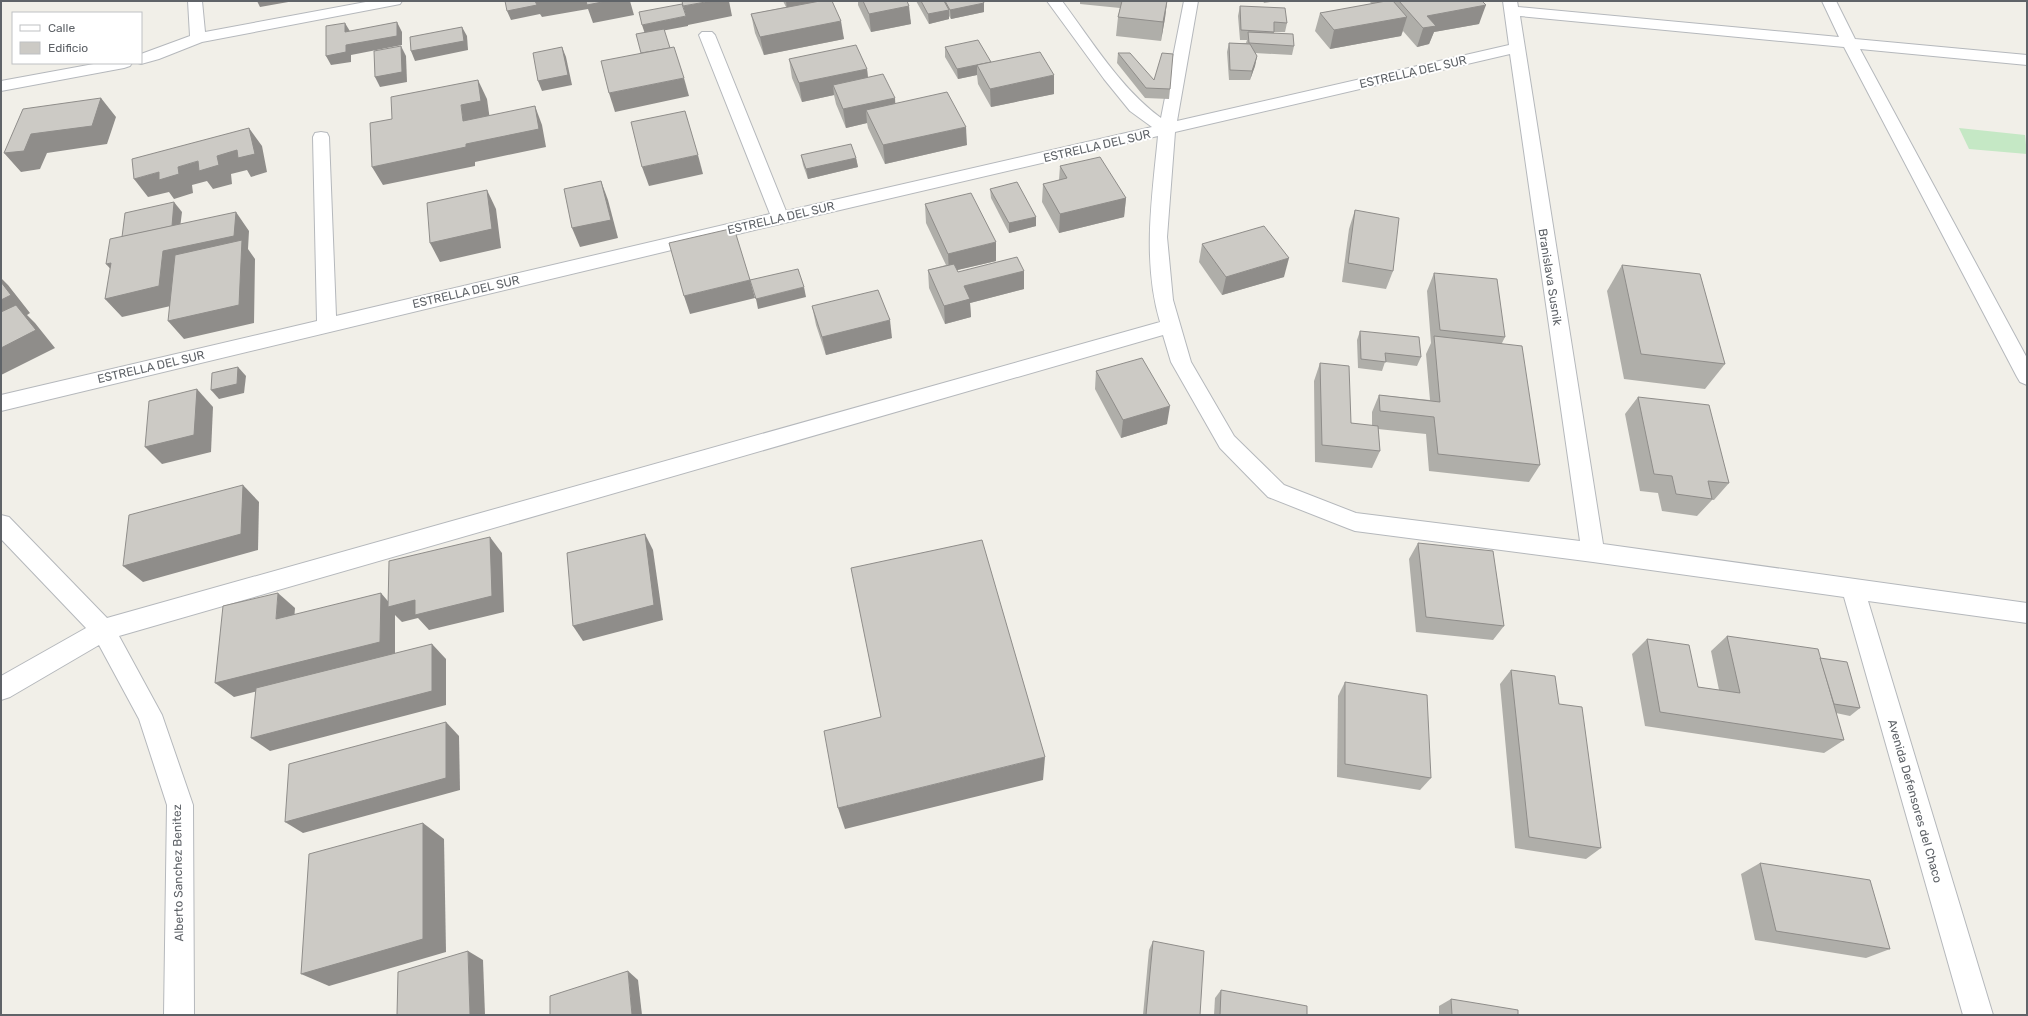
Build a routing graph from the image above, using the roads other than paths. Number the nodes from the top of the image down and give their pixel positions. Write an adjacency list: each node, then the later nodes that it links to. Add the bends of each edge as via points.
1 (195, 1): 8 (street)
2 (395, 1): 8 (street)
3 (1054, 1): 15 (street, via 1136,107)
4 (1191, 1): 15 (street)
5 (1830, 1): 9 (street)
6 (1511, 6): 9 (street); 10 (street, Branislava Susnik)
7 (707, 35): 17 (street)
8 (198, 38): 11 (street)
9 (1849, 42): 12 (street); 20 (street)
10 (1516, 48): 15 (street, ESTRELLA DEL SUR); 23 (street, Branislava Susnik)
11 (142, 59)
12 (2027, 60)
13 (119, 64): 14 (street)
14 (1, 86)
15 (1167, 130): 17 (street, ESTRELLA DEL SUR); 19 (street, via 1158,237 1163,300)
16 (321, 137): 18 (street)
17 (780, 218): 18 (street, ESTRELLA DEL SUR)
18 (327, 326): 21 (street, ESTRELLA DEL SUR)
19 (1170, 326): 23 (street, via 1181,362 1227,442 1276,491 1355,522); 26 (street)
20 (2027, 376)
21 (1, 403)
22 (1, 524): 26 (street, Alberto Sanchez Benitez)
23 (1593, 552): 24 (street)
24 (1853, 588): 25 (street); 29 (street, Avenida Defensores del Chaco)
25 (2027, 613)
26 (103, 630): 27 (street); 28 (street, Alberto Sanchez Benitez, via 150,716 180,805)
27 (1, 689)
28 (179, 1015)
29 (1978, 1015)

